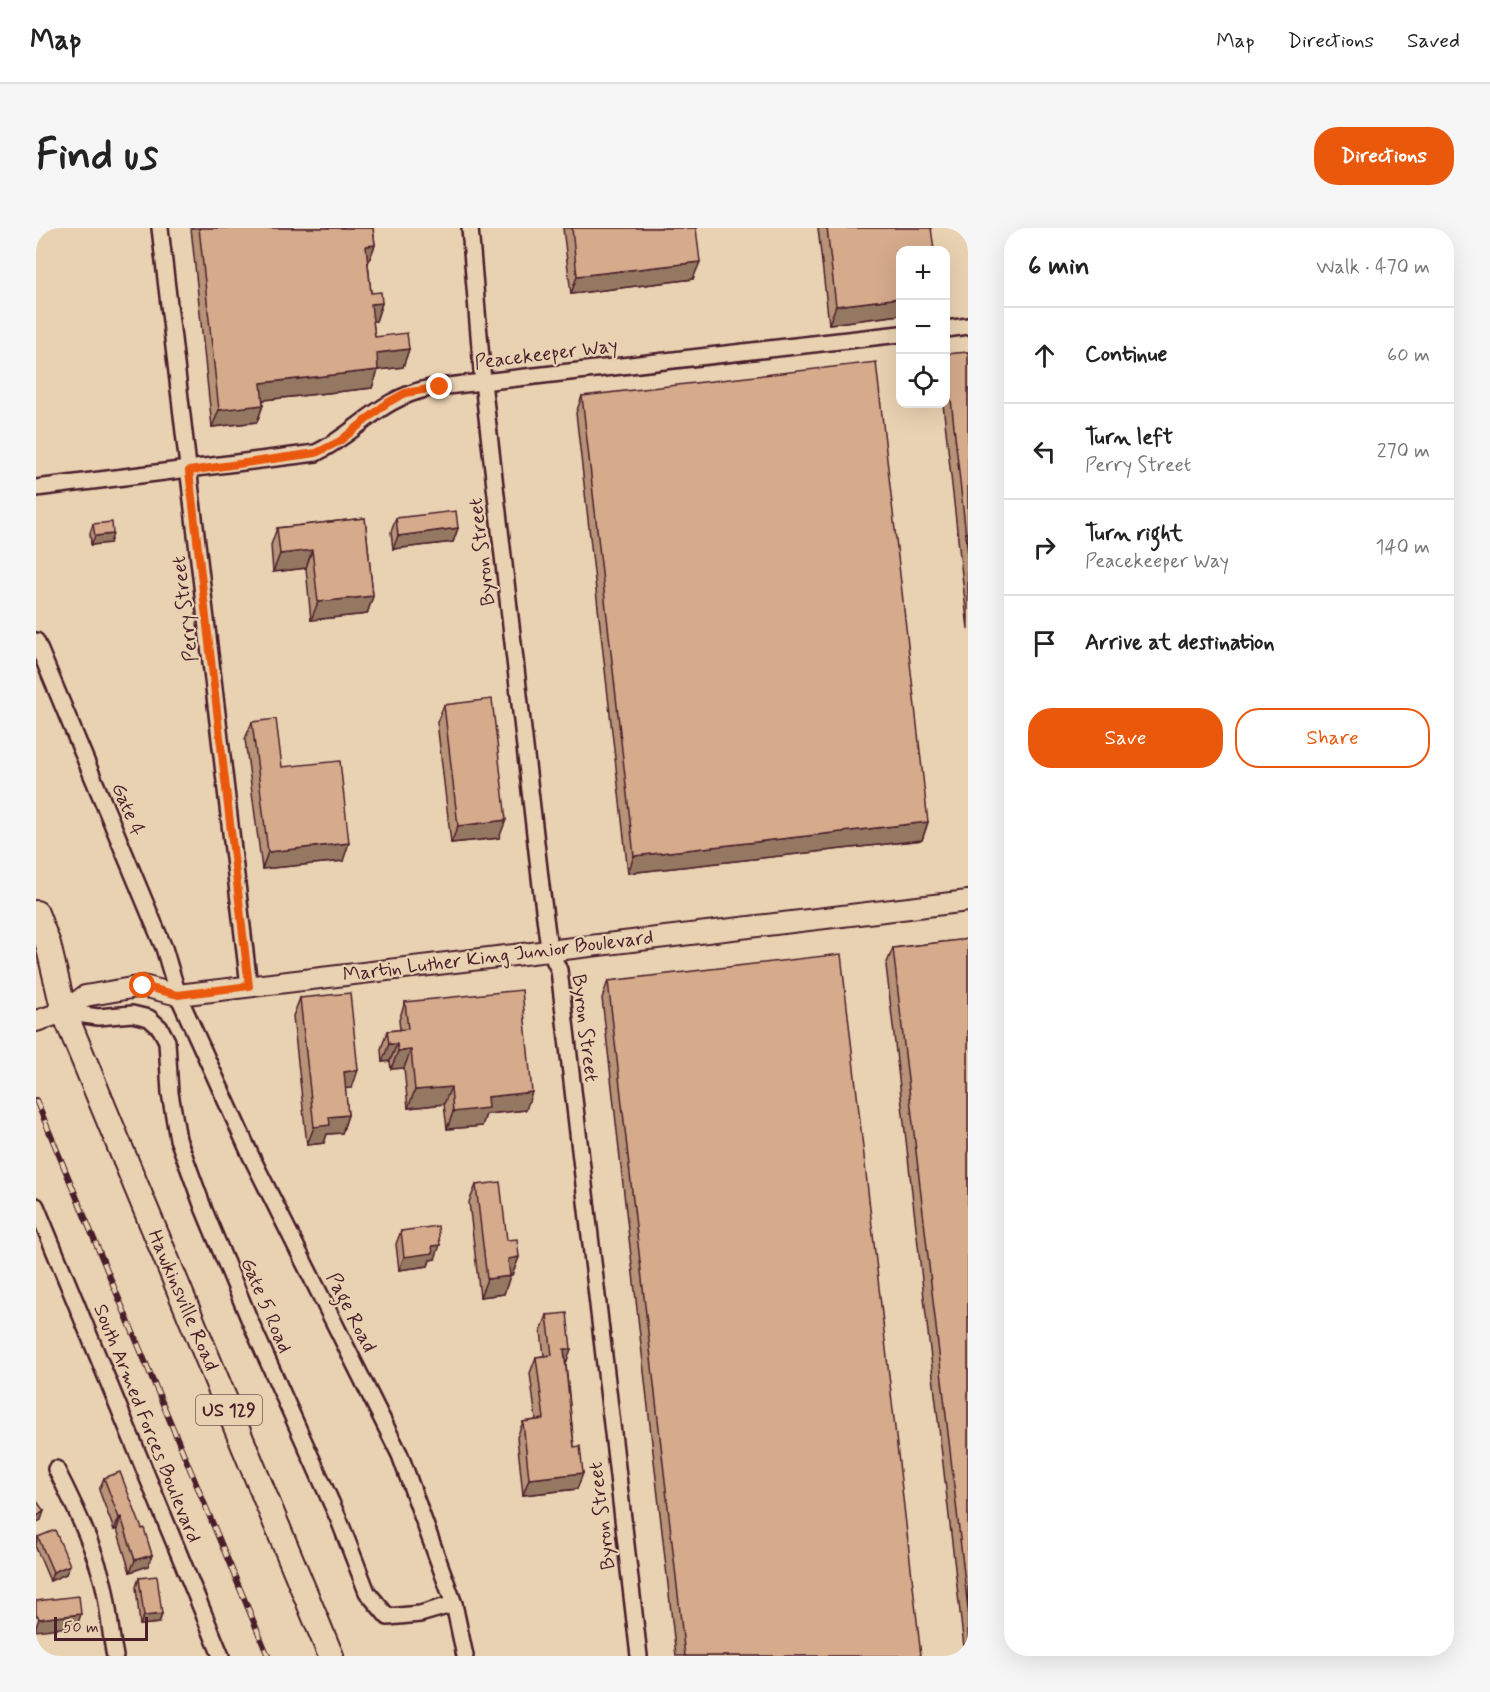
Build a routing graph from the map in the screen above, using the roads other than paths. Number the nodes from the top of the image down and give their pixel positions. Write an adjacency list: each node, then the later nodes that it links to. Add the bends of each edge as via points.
1 (160, 228): 7 (street, Perry Street)
2 (471, 228): 6 (street, Byron Street)
3 (968, 326): 4 (street)
4 (950, 328)
5 (896, 334): 6 (street, Peacekeeper Way)
6 (483, 382): 7 (street, Peacekeeper Way, via 405,393 369,415 340,441 316,453); 12 (street, Byron Street)
7 (189, 471): 8 (street, Peacekeeper Way); 14 (street, Perry Street)
8 (36, 488)
9 (36, 641): 15 (street, Gate 4, via 164,948)
10 (968, 901): 12 (street, Martin Luther King Junior Boulevard)
11 (36, 913): 16 (main road, Hawkinsville Road / US 129, via 48,944)
12 (549, 949): 14 (street, Martin Luther King Junior Boulevard); 25 (street, Byron Street, via 559,970)
13 (36, 974): 16 (main road, Hawkinsville Road / US 129)
14 (249, 986): 15 (street, Martin Luther King Junior Boulevard)
15 (178, 995): 16 (street, Martin Luther King Junior Boulevard, via 143,986 85,996); 20 (street, Page Road, via 250,1156 400,1455)
16 (64, 1012): 17 (street, Martin Luther King Junior Boulevard); 20 (street, Gate 5 Road, via 98,1017 132,1014 149,1018 160,1028 166,1041 178,1139 204,1210 367,1592 388,1617 420,1614); 23 (main road, Hawkinsville Road / US 129)
17 (36, 1022)
18 (36, 1206): 22 (street, South Armed Forces Boulevard)
19 (56, 1469): 21 (street, via 95,1558 104,1587)
20 (454, 1604): 24 (street, Page Road)
21 (115, 1656)
22 (221, 1656)
23 (331, 1656)
24 (465, 1656)
25 (639, 1656)

